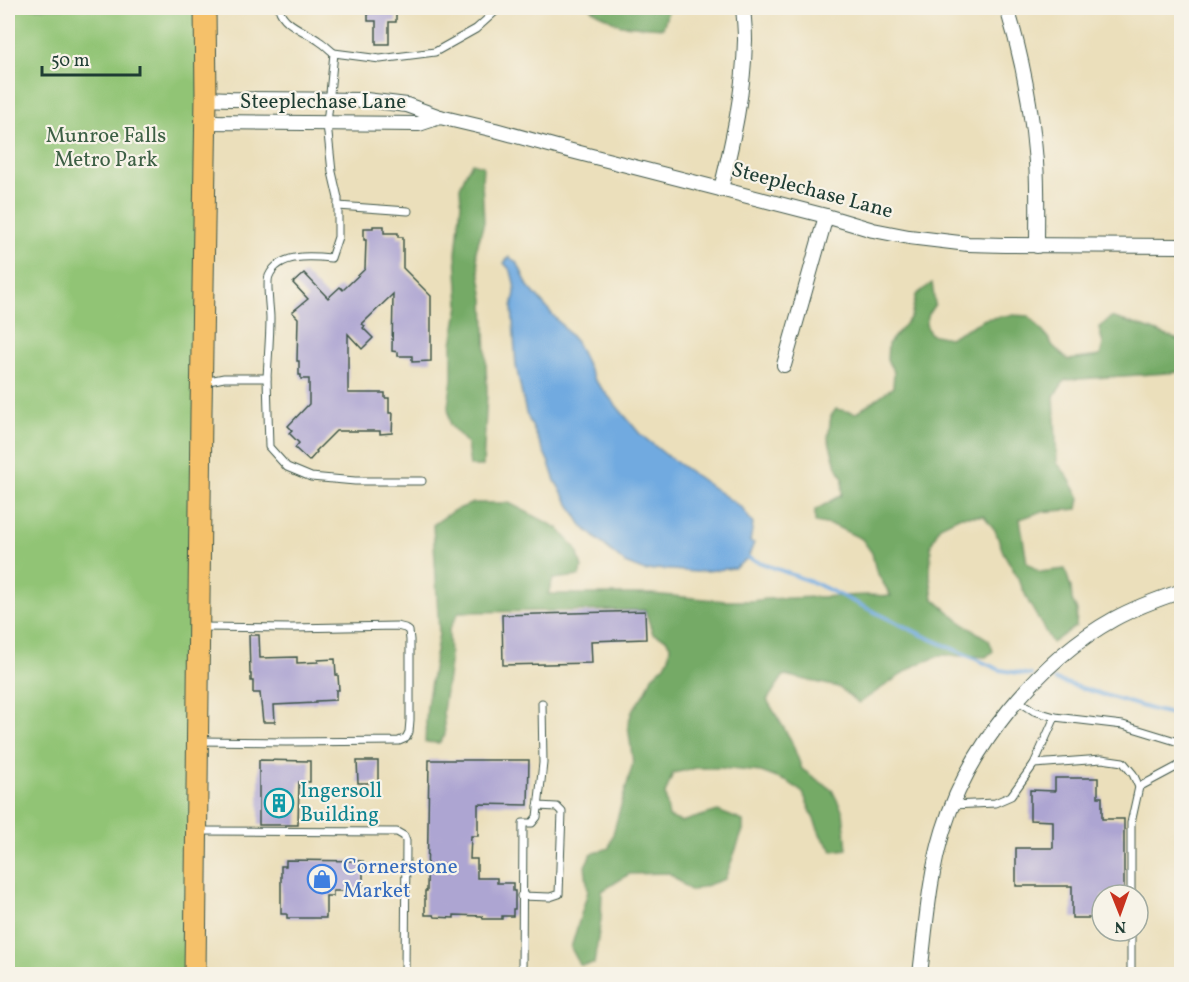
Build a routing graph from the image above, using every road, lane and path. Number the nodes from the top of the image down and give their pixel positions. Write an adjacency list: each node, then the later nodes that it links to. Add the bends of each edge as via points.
1 (205, 8): 7 (main road)
2 (279, 8): 6 (lane, via 290,24)
3 (498, 8): 6 (lane, via 476,29 435,52 380,58)
4 (743, 8): 12 (street, via 742,81)
5 (1007, 8): 16 (street, via 1030,110 1036,161)
6 (334, 53): 8 (lane)
7 (206, 98): 8 (street, Steeplechase Lane); 10 (main road)
8 (328, 99): 9 (street, Steeplechase Lane, via 407,105); 11 (lane)
9 (440, 117): 11 (street, Steeplechase Lane, via 419,124); 12 (street, Steeplechase Lane)
10 (206, 122): 11 (street, Steeplechase Lane); 19 (main road)
11 (327, 124): 13 (lane)
12 (721, 189): 15 (street, Steeplechase Lane)
13 (338, 206): 14 (lane); 21 (lane, via 338,237 331,258 291,259 276,265 268,278)
14 (408, 211)
15 (826, 216): 16 (street, Steeplechase Lane, via 920,238); 18 (street)
16 (1036, 246): 17 (street, Steeplechase Lane)
17 (1182, 246)
18 (784, 365)
19 (207, 373): 20 (lane); 20 (lane); 24 (main road)
20 (224, 378): 21 (lane)
21 (267, 378): 22 (lane, via 269,447 287,467 310,477)
22 (422, 481)
23 (1182, 591): 25 (street, via 1138,607 1085,637)
24 (200, 627): 28 (main road); 28 (lane, via 405,628 410,640 410,720 406,738 399,741)
25 (1017, 700): 27 (lane, via 1034,711); 33 (street, via 976,756)
26 (542, 703): 34 (lane, via 543,763)
27 (1055, 717): 29 (lane, via 1123,725); 30 (lane)
28 (197, 741): 35 (main road)
29 (1182, 743)
30 (1034, 764): 32 (lane, via 1102,759 1123,762); 33 (lane, via 1011,796 995,803)
31 (1182, 765): 32 (lane)
32 (1139, 787): 36 (lane, via 1131,823)
33 (952, 805): 42 (street, via 934,863)
34 (538, 806): 37 (lane, via 532,823 523,823); 37 (lane, via 557,807 562,812 558,894)
35 (196, 831): 39 (main road); 40 (lane, via 397,832 404,836)
36 (1131, 883)
37 (521, 896): 41 (lane)
38 (1131, 943): 43 (lane)
39 (195, 975)
40 (405, 975)
41 (522, 975)
42 (920, 975)
43 (1131, 975)

